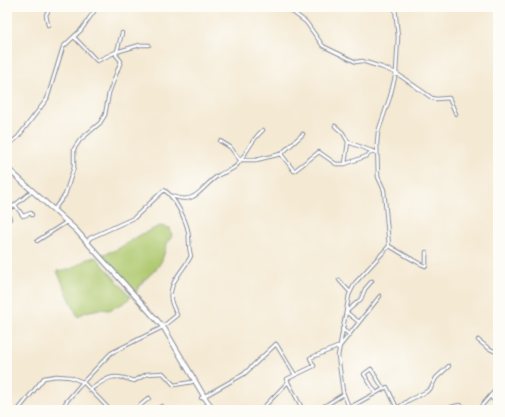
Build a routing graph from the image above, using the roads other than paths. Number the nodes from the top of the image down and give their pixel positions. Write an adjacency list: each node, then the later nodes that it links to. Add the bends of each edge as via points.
1 (50, 7): 5 (street, via 46,15)
2 (97, 7): 7 (street)
3 (286, 7): 10 (street, via 306,22 323,46 356,62 362,61)
4 (395, 7): 10 (street, via 398,36)
5 (48, 25)
6 (122, 33): 9 (street)
7 (74, 37): 9 (street, via 97,61); 17 (street, via 63,47 47,99 18,137)
8 (149, 45): 9 (street)
9 (116, 52): 28 (street, via 121,61 109,92 104,115 100,123 80,140 74,149 74,167 65,195)
10 (396, 74): 11 (street, via 432,98 449,98); 19 (street, via 378,132)
11 (456, 114)
12 (335, 126): 16 (street)
13 (263, 130): 21 (street, via 252,141)
14 (303, 134): 20 (street)
15 (220, 140): 21 (street, via 230,147)
16 (348, 142): 18 (street); 22 (street)
17 (7, 146)
18 (372, 151): 19 (street); 22 (street, via 367,156)
19 (377, 153): 35 (street, via 378,177 384,190 383,199 387,211)
20 (281, 154): 21 (street, via 256,160); 22 (street, via 294,171 319,152 336,164)
21 (240, 160): 26 (street, via 229,172 219,174 194,197 186,200)
22 (345, 164)
23 (7, 168): 28 (main road)
24 (7, 171): 25 (main road)
25 (31, 192): 27 (street); 32 (main road)
26 (171, 196): 34 (street, via 164,190 134,218 90,238); 44 (street, via 188,229 191,256 171,288 171,300 177,315)
27 (15, 205): 29 (street); 30 (street, via 23,216 31,213)
28 (54, 209): 34 (main road)
29 (7, 211): 31 (street, via 10,219)
30 (32, 215)
31 (7, 222)
32 (65, 223): 33 (street); 37 (main road)
33 (37, 241)
34 (87, 242): 37 (main road)
35 (389, 246): 36 (street, via 417,260 423,266 426,266); 40 (street, via 355,283)
36 (426, 252)
37 (97, 255): 44 (main road)
38 (339, 280): 40 (street)
39 (372, 281): 42 (street, via 361,299)
40 (350, 292): 42 (street)
41 (380, 296): 43 (street)
42 (346, 312): 43 (street); 45 (street)
43 (359, 322): 46 (street)
44 (161, 328): 52 (street, via 111,353); 53 (main road); 61 (main road)
45 (342, 329): 46 (street); 48 (street)
46 (349, 334): 48 (street)
47 (478, 340): 49 (street)
48 (338, 346): 51 (street, via 310,358 314,366); 59 (street)
49 (498, 353)
50 (449, 366): 66 (street, via 436,378 431,388)
51 (295, 375): 54 (street, via 286,379); 61 (street, via 276,344 244,374)
52 (82, 382): 57 (street); 67 (street, via 70,377 44,378); 68 (street)
53 (192, 382): 57 (street, via 174,385 163,373 147,374 134,381 112,376); 61 (main road)
54 (288, 382): 76 (street); 77 (street)
55 (498, 386): 60 (street)
56 (383, 388): 58 (street); 58 (street, via 371,369 364,374); 66 (street, via 387,386)
57 (90, 390): 69 (street)
58 (376, 393): 65 (street)
59 (344, 394): 65 (street); 78 (street)
60 (490, 396): 64 (street); 82 (street)
61 (203, 397): 63 (main road); 75 (main road)
62 (148, 398): 70 (street)
63 (207, 405): 73 (street); 74 (main road)
64 (498, 405)
65 (350, 409): 79 (street)
66 (396, 409)
67 (18, 410)
68 (62, 410)
69 (110, 410)
70 (135, 410)
71 (154, 410): 72 (street, via 162,406)
72 (165, 410)
73 (201, 410)
74 (211, 410)
75 (214, 410)
76 (261, 410)
77 (303, 410)
78 (318, 410)
79 (344, 410)
80 (438, 410): 81 (street, via 460,405)
81 (468, 410)
82 (478, 410)

